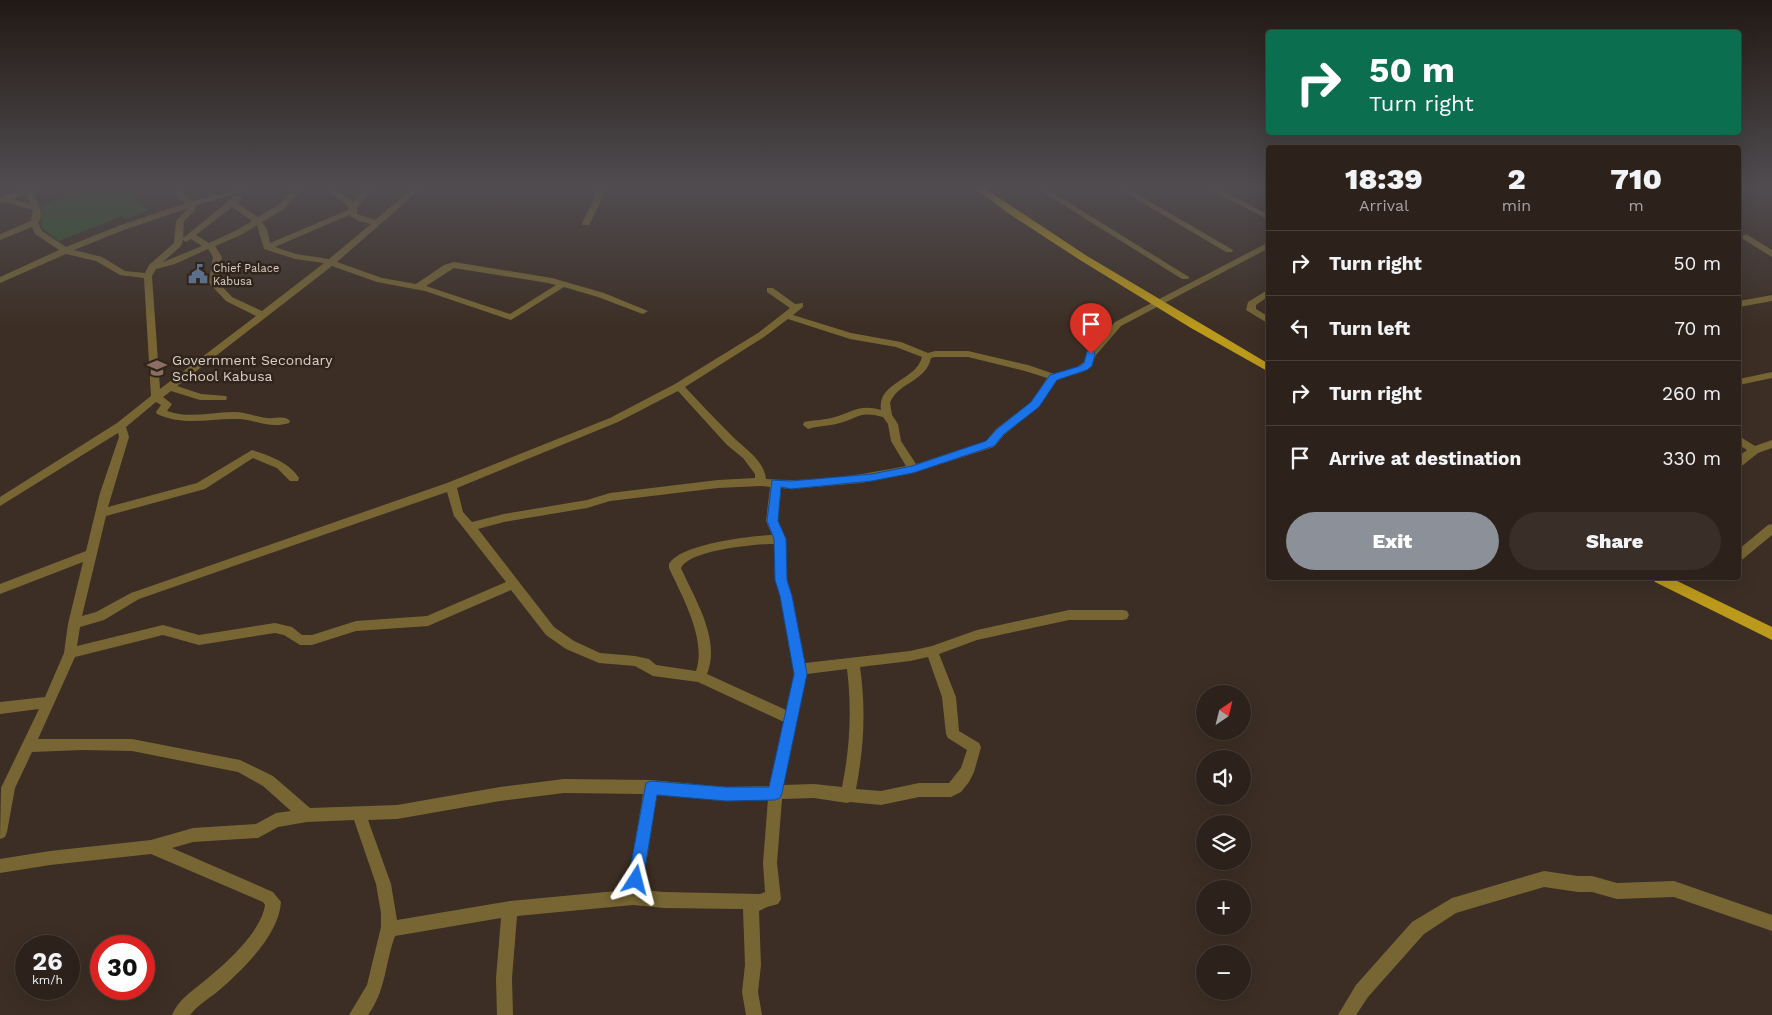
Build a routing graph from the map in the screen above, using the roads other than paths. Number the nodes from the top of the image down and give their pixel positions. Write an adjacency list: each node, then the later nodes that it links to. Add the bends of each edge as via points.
1 (40, 233): 19 (street)
2 (109, 233): 19 (street)
3 (179, 233): 14 (street)
4 (194, 233): 12 (street)
5 (235, 233): 15 (street)
6 (264, 233): 17 (street)
7 (297, 233): 17 (street)
8 (365, 233): 21 (street)
9 (1045, 233): 30 (main road)
10 (1115, 233): 23 (street)
11 (1201, 233): 18 (street)
12 (191, 236): 14 (street); 15 (street)
13 (1747, 237): 20 (street)
14 (178, 244): 22 (street)
15 (211, 246): 22 (street); 34 (street, via 219,262 213,282 229,299)
16 (1266, 246): 30 (street)
17 (267, 247): 21 (street)
18 (1230, 250)
19 (66, 251): 22 (street, via 99,260 123,273); 24 (street)
20 (1772, 254)
21 (329, 264): 26 (street); 34 (street)
22 (150, 272): 43 (street)
23 (1185, 277)
24 (0, 280)
25 (563, 284): 26 (street, via 454,265); 26 (street, via 511,317); 33 (street)
26 (417, 288)
27 (770, 290): 32 (street)
28 (1266, 294): 35 (street, via 1250,304 1251,310)
29 (1772, 298): 31 (street)
30 (1158, 304): 37 (main road); 39 (street, via 1116,326 1083,368)
31 (1741, 304)
32 (794, 310): 36 (street, via 850,336 898,344); 41 (street, via 761,335)
33 (643, 311)
34 (262, 315): 42 (street)
35 (1266, 319)
36 (926, 356): 39 (street, via 968,354); 45 (street, via 923,369 889,396 885,403)
37 (1266, 366)
38 (1772, 375): 40 (street)
39 (1053, 377): 53 (street, via 1035,404 990,444)
40 (1741, 382)
41 (679, 386): 55 (street, via 747,455); 56 (street, via 614,420)
42 (170, 387): 43 (street); 44 (street, via 200,397)
43 (156, 397): 46 (street, via 167,404 161,412 180,418 243,416); 48 (street)
44 (222, 398)
45 (887, 415): 47 (street, via 870,410 859,411 835,421); 53 (street, via 893,424 896,441)
46 (284, 422)
47 (808, 425)
48 (121, 426): 57 (street); 58 (street, via 124,437)
49 (1741, 441): 51 (street)
50 (1772, 444): 51 (street)
51 (1754, 450): 52 (street)
52 (1741, 460)
53 (913, 469): 55 (street, via 861,479 791,485)
54 (294, 478): 58 (street, via 281,466 252,454 201,486)
55 (768, 482): 60 (street, via 718,484 610,497); 62 (street, via 772,515)
56 (451, 486): 60 (street, via 458,512); 69 (street, via 135,596 100,616)
57 (2, 498): 59 (street)
58 (101, 513): 63 (street)
59 (0, 514)
60 (471, 527): 66 (street)
61 (1772, 528): 64 (street)
62 (780, 539): 74 (street, via 781,580); 75 (street, via 727,545 683,558 675,564 704,648 705,664)
63 (91, 554): 67 (street); 69 (street)
64 (1741, 554)
65 (1664, 580): 70 (main road)
66 (513, 584): 72 (street, via 428,621 356,626 312,640 300,640 288,631 275,628 199,640 163,630); 75 (street, via 550,631 582,652 599,658 635,661 653,670)
67 (0, 589)
68 (1124, 615): 71 (street, via 1069,616 977,636)
69 (74, 624): 72 (street)
70 (1772, 634)
71 (932, 651): 73 (street); 82 (street, via 949,697 953,734 974,747 968,770 951,790 919,790 881,798)
72 (70, 653): 76 (street)
73 (853, 664): 74 (street); 82 (street, via 857,694 856,735 854,768)
74 (800, 669): 78 (street)
75 (700, 677): 78 (street)
76 (49, 702): 77 (street); 79 (street)
77 (0, 708)
78 (792, 719): 81 (street)
79 (27, 746): 84 (street, via 132,745 240,766 268,781); 85 (street, via 8,788)
80 (651, 787): 81 (street, via 726,794); 83 (street, via 583,784 397,812); 88 (street)
81 (775, 793): 82 (street, via 814,791); 89 (street, via 770,863 773,899)
82 (847, 796)
83 (358, 813): 84 (street); 92 (street, via 387,900)
84 (307, 814): 86 (street, via 276,820 258,831 193,835)
85 (0, 832)
86 (151, 847): 87 (street); 93 (street, via 268,897 273,902 273,911 255,944 241,961)
87 (0, 866)
88 (632, 897): 89 (street); 90 (street)
89 (760, 901): 96 (street, via 751,906 753,965 750,992)
90 (510, 909): 92 (street); 95 (street, via 504,978)
91 (1772, 923): 97 (street, via 1674,889 1617,891 1592,884 1544,879 1452,906 1418,928 1362,991)
92 (389, 929): 94 (street, via 370,999)
93 (180, 1015)
94 (357, 1015)
95 (505, 1015)
96 (754, 1015)
97 (1346, 1015)

